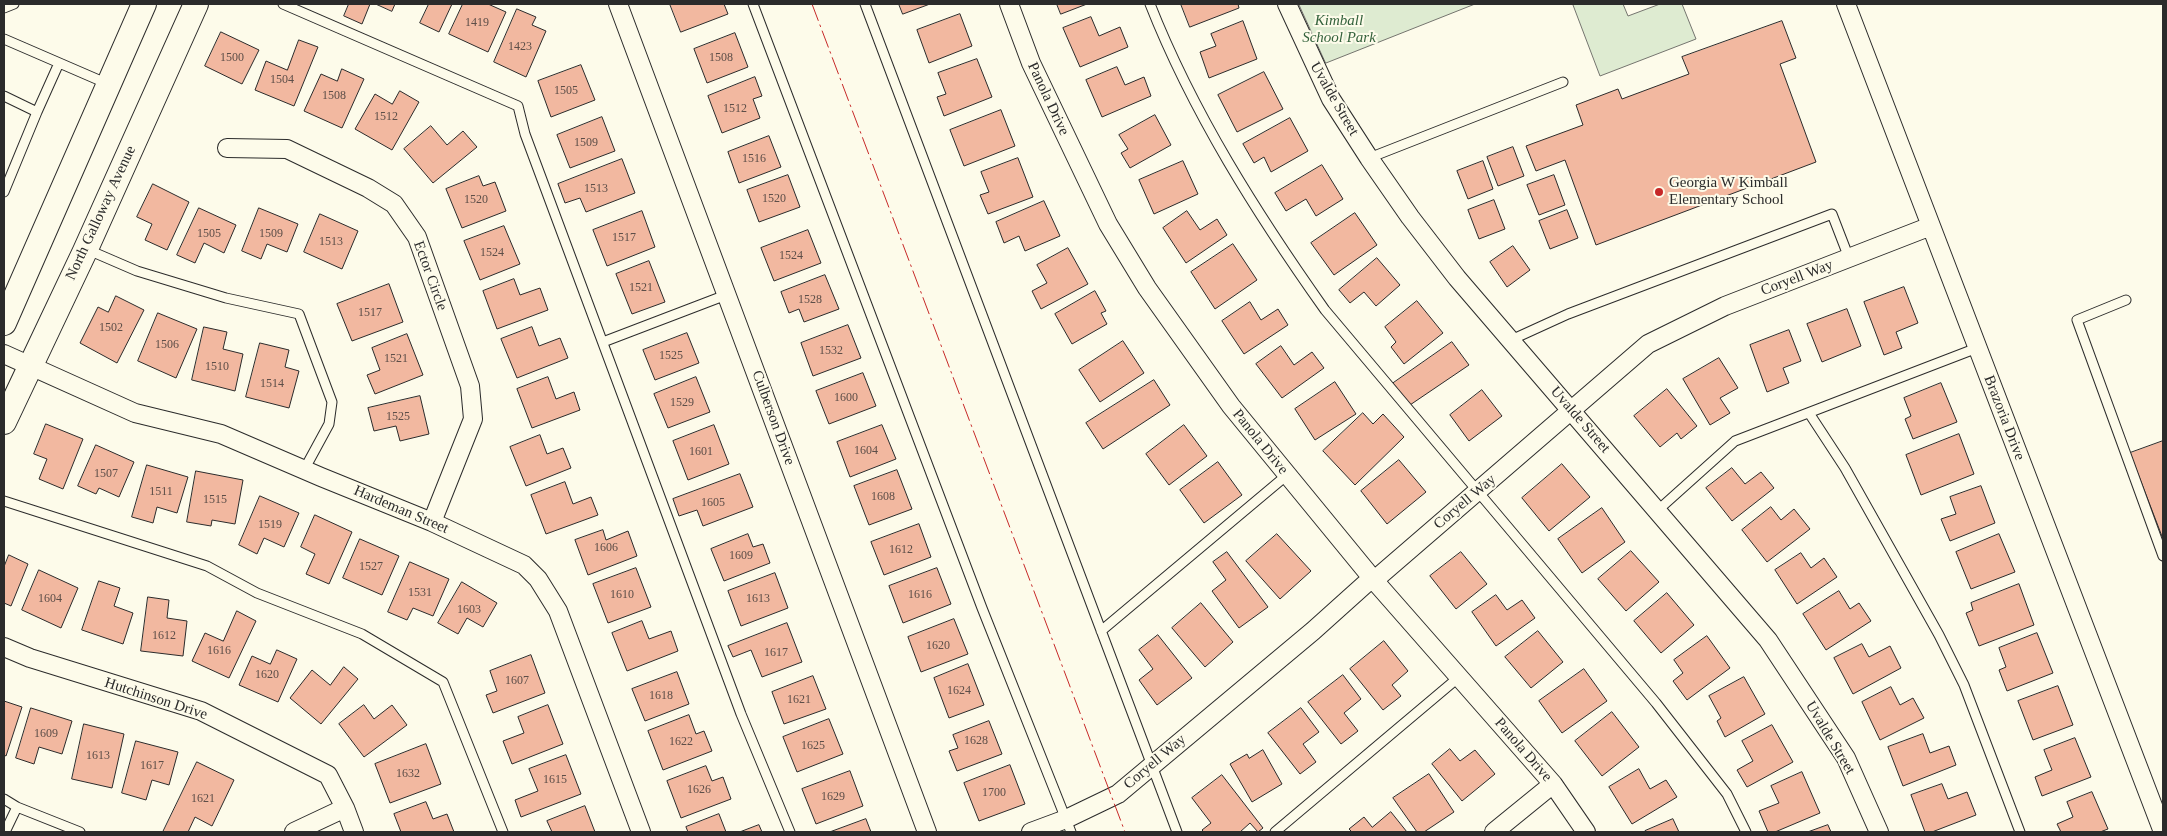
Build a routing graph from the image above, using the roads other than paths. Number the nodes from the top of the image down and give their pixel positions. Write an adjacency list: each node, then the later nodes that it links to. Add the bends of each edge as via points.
1 (14, 4): 12 (lane)
2 (144, 4): 16 (main road)
3 (196, 4): 23 (main road, North Galloway Avenue)
4 (283, 4): 29 (lane, via 518,106 525,134)
5 (618, 4): 25 (street, Culberson Drive)
6 (754, 4): 52 (lane, via 982,608)
7 (865, 4): 44 (lane)
8 (1008, 4): 37 (street, Panola Drive, via 1031,63 1108,224 1175,328 1231,406)
9 (1150, 4): 38 (lane, via 1178,70 1281,247 1325,310)
10 (1286, 4): 20 (street, Uvalde Street, via 1331,99)
11 (1846, 4): 22 (street, Brazoria Drive)
12 (4, 8)
13 (4, 39): 14 (lane)
14 (59, 62): 16 (lane); 18 (lane)
15 (1563, 82): 20 (lane)
16 (109, 84): 27 (main road)
17 (4, 96): 18 (lane)
18 (37, 112): 21 (lane)
19 (227, 148): 41 (street, Ector Circle, via 287,149 394,204 417,237 470,386 473,419)
20 (1369, 158): 28 (street, Uvalde Street, via 1451,270)
21 (4, 192)
22 (1931, 226): 24 (street, Coryell Way); 30 (street, Brazoria Drive)
23 (86, 249): 32 (main road, North Galloway Avenue); 36 (lane, via 136,271 226,298 299,314 332,402 329,424)
24 (1849, 258): 28 (lane, via 1832,214 1568,314); 33 (street, Coryell Way, via 1725,306 1648,344)
25 (726, 295): 29 (lane); 60 (street, Culberson Drive)
26 (2126, 300): 42 (lane, via 2077,320)
27 (4, 322)
28 (1511, 340): 33 (street, Uvalde Street)
29 (603, 342): 59 (lane, via 742,714)
30 (1977, 348): 34 (lane); 69 (street, Brazoria Drive)
31 (4, 354): 32 (street, Hardeman Street)
32 (29, 365): 35 (main road, North Galloway Avenue); 36 (street, Hardeman Street, via 135,413 221,434)
33 (1572, 411): 38 (street, Coryell Way); 40 (street, Uvalde Street)
34 (1810, 413): 40 (lane, via 1735,441); 68 (lane, via 1845,468 1939,634 1964,685)
35 (4, 422)
36 (304, 470): 41 (street, Hardeman Street)
37 (1287, 474): 43 (street, Panola Drive); 44 (lane)
38 (1477, 492): 43 (street, Coryell Way, via 1378,577); 66 (lane, via 1656,703 1726,794)
39 (4, 500): 57 (lane, via 207,566 257,592 362,634 443,682)
40 (1657, 510): 67 (street, Uvalde Street, via 1768,640 1846,758)
41 (432, 522): 58 (street, Hardeman Street, via 524,565 538,580 558,611)
42 (2163, 556)
43 (1372, 578): 46 (street, Panola Drive); 47 (street, Coryell Way)
44 (1101, 631): 47 (lane)
45 (4, 647): 51 (street, Hutchinson Drive, via 201,711 328,775)
46 (1459, 677): 48 (street, Panola Drive); 63 (lane)
47 (1151, 766): 52 (street, Coryell Way, via 1118,794); 62 (lane)
48 (1553, 784): 64 (street); 65 (street, Panola Drive)
49 (4, 799): 50 (lane)
50 (17, 807): 53 (lane); 54 (lane)
51 (345, 808): 55 (street); 56 (street, Hutchinson Drive)
52 (1069, 826): 61 (street, Coryell Way)
53 (5, 832)
54 (80, 832)
55 (294, 832)
56 (354, 832)
57 (503, 832)
58 (641, 832)
59 (790, 832)
60 (927, 832)
61 (1031, 832)
62 (1177, 832)
63 (1275, 832)
64 (1494, 832)
65 (1586, 832)
66 (1746, 832)
67 (1879, 832)
68 (2020, 832)
69 (2163, 832)

